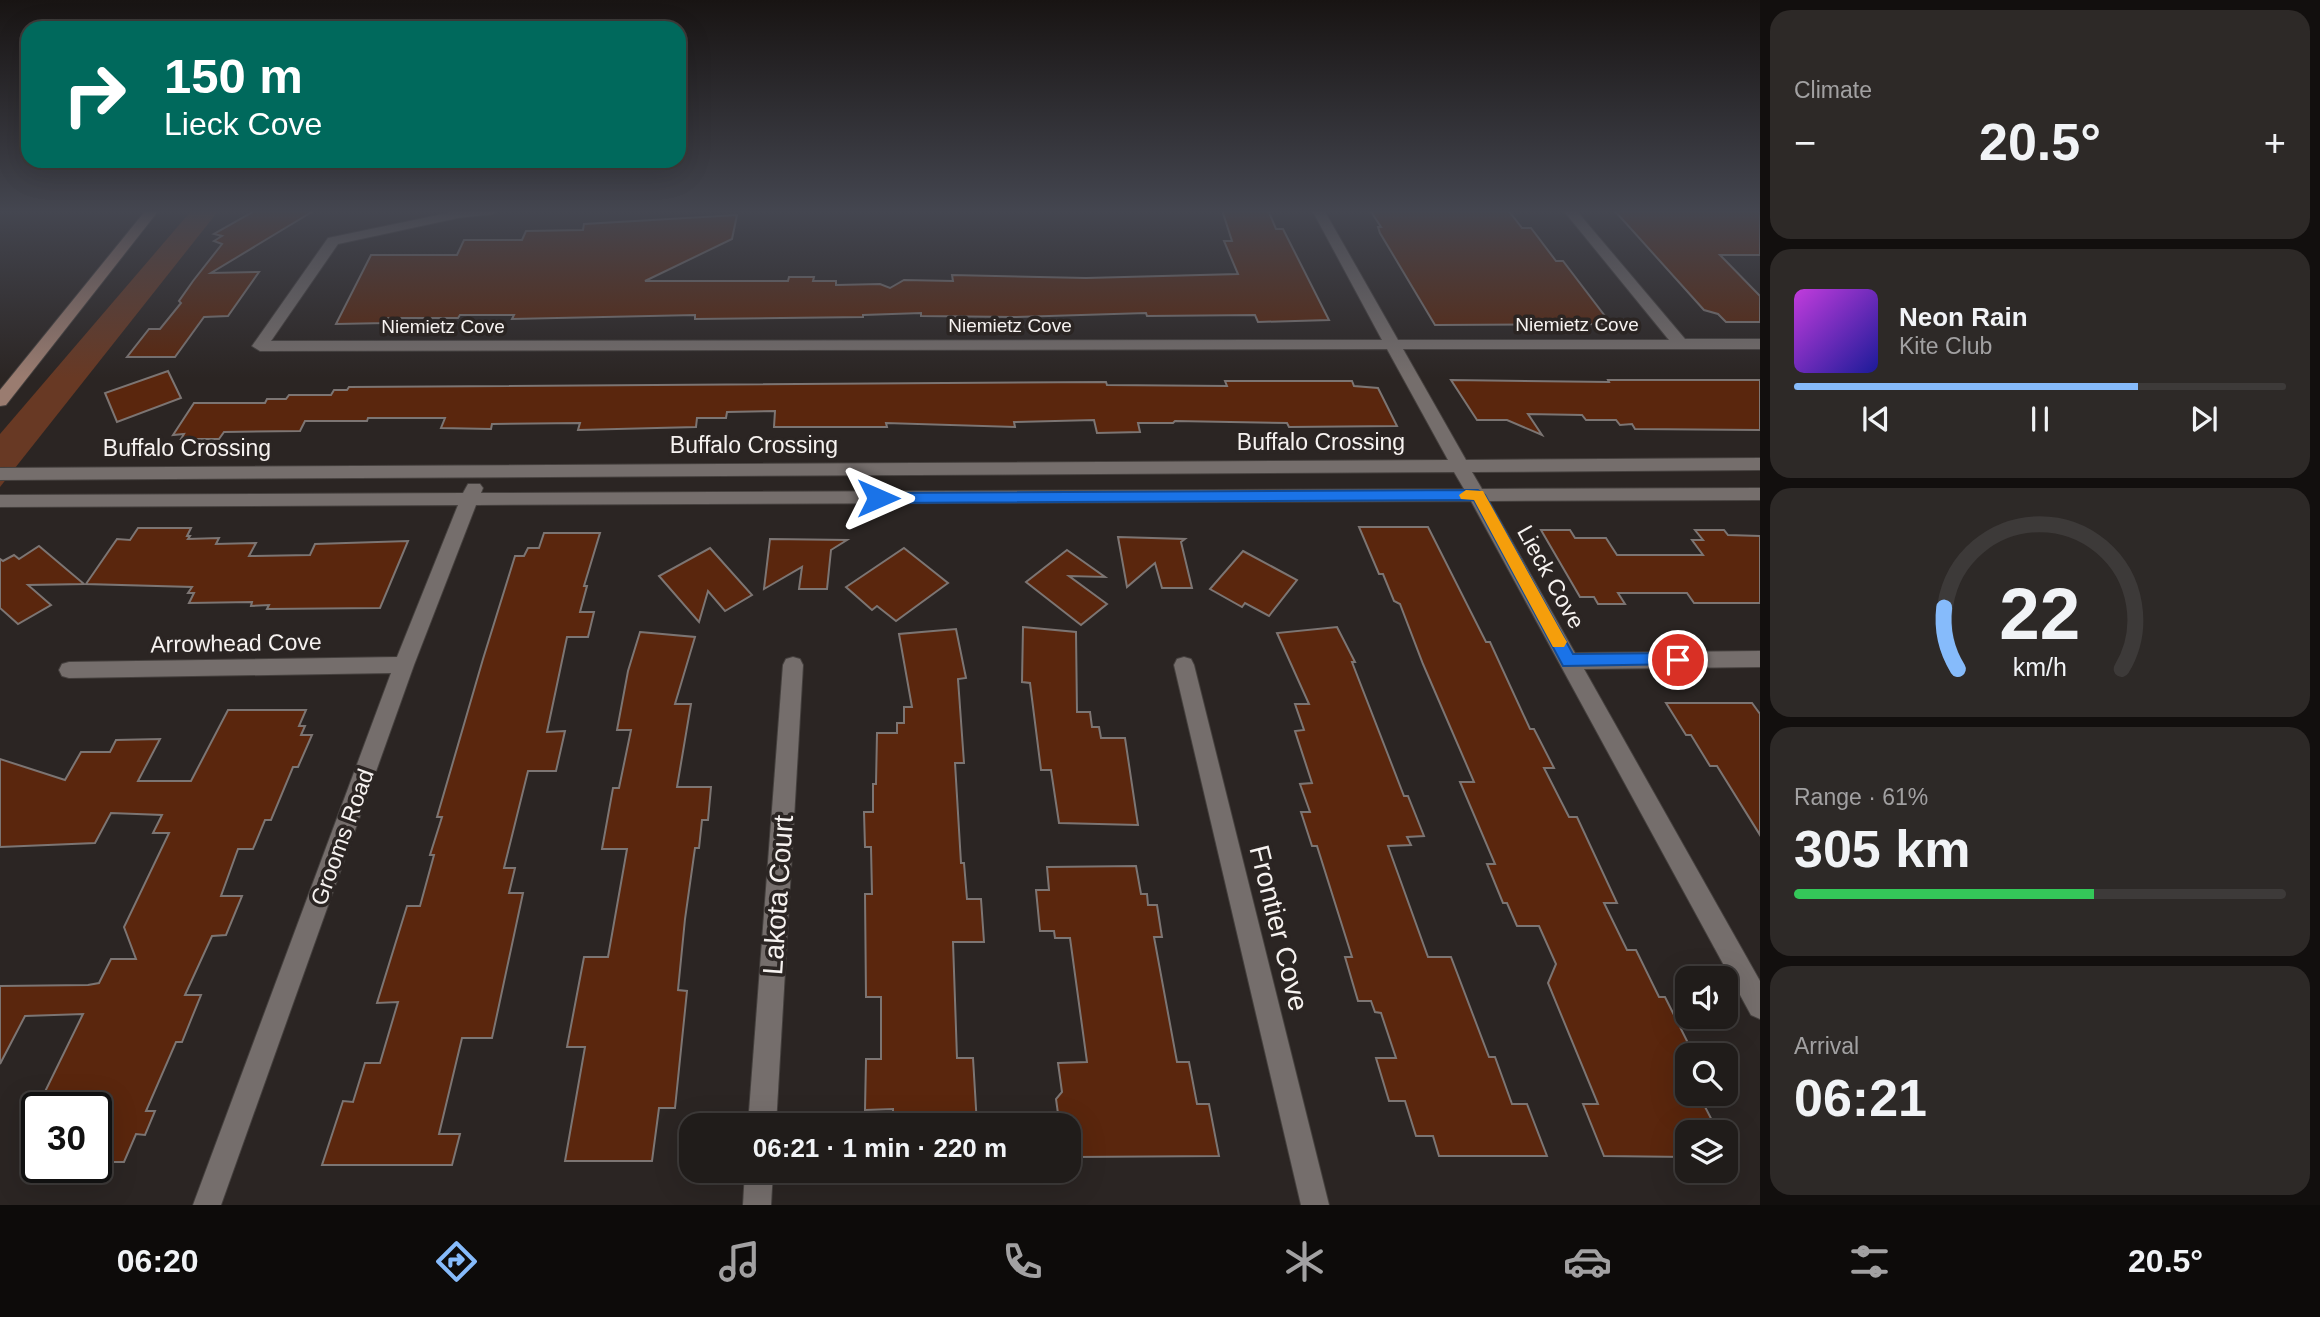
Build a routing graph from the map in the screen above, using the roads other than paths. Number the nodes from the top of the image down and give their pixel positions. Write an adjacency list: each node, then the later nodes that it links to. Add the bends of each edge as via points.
1 (108, 266): 8 (main road)
2 (315, 266): 5 (street, Niemietz Cove, via 260,346)
3 (1350, 266): 5 (street, Lieck Cove)
4 (1616, 266): 6 (street)
5 (1393, 343): 6 (street, Niemietz Cove); 10 (street, Lieck Cove)
6 (1681, 344): 7 (street, Niemietz Cove)
7 (1760, 344)
8 (0, 401)
9 (1760, 464): 10 (street, Buffalo Crossing)
10 (1462, 466): 11 (street, Buffalo Crossing); 14 (street, Lieck Cove)
11 (481, 471): 12 (street, Buffalo Crossing); 15 (street, Grooms Road)
12 (0, 474)
13 (1760, 494): 14 (street)
14 (1478, 495): 15 (street); 18 (street, Lieck Cove)
15 (470, 499): 16 (street); 19 (street, Grooms Road)
16 (0, 501)
17 (1760, 659): 18 (street)
18 (1569, 661): 23 (street, Lieck Cove)
19 (404, 665): 22 (street, Arrowhead Cove); 26 (street, Grooms Road)
20 (1184, 665): 28 (street, Frontier Cove)
21 (793, 666): 24 (street, Lakota Court)
22 (69, 670)
23 (1760, 1006)
24 (763, 1113)
25 (758, 1183): 27 (street)
26 (208, 1205)
27 (757, 1205)
28 (1315, 1205)

